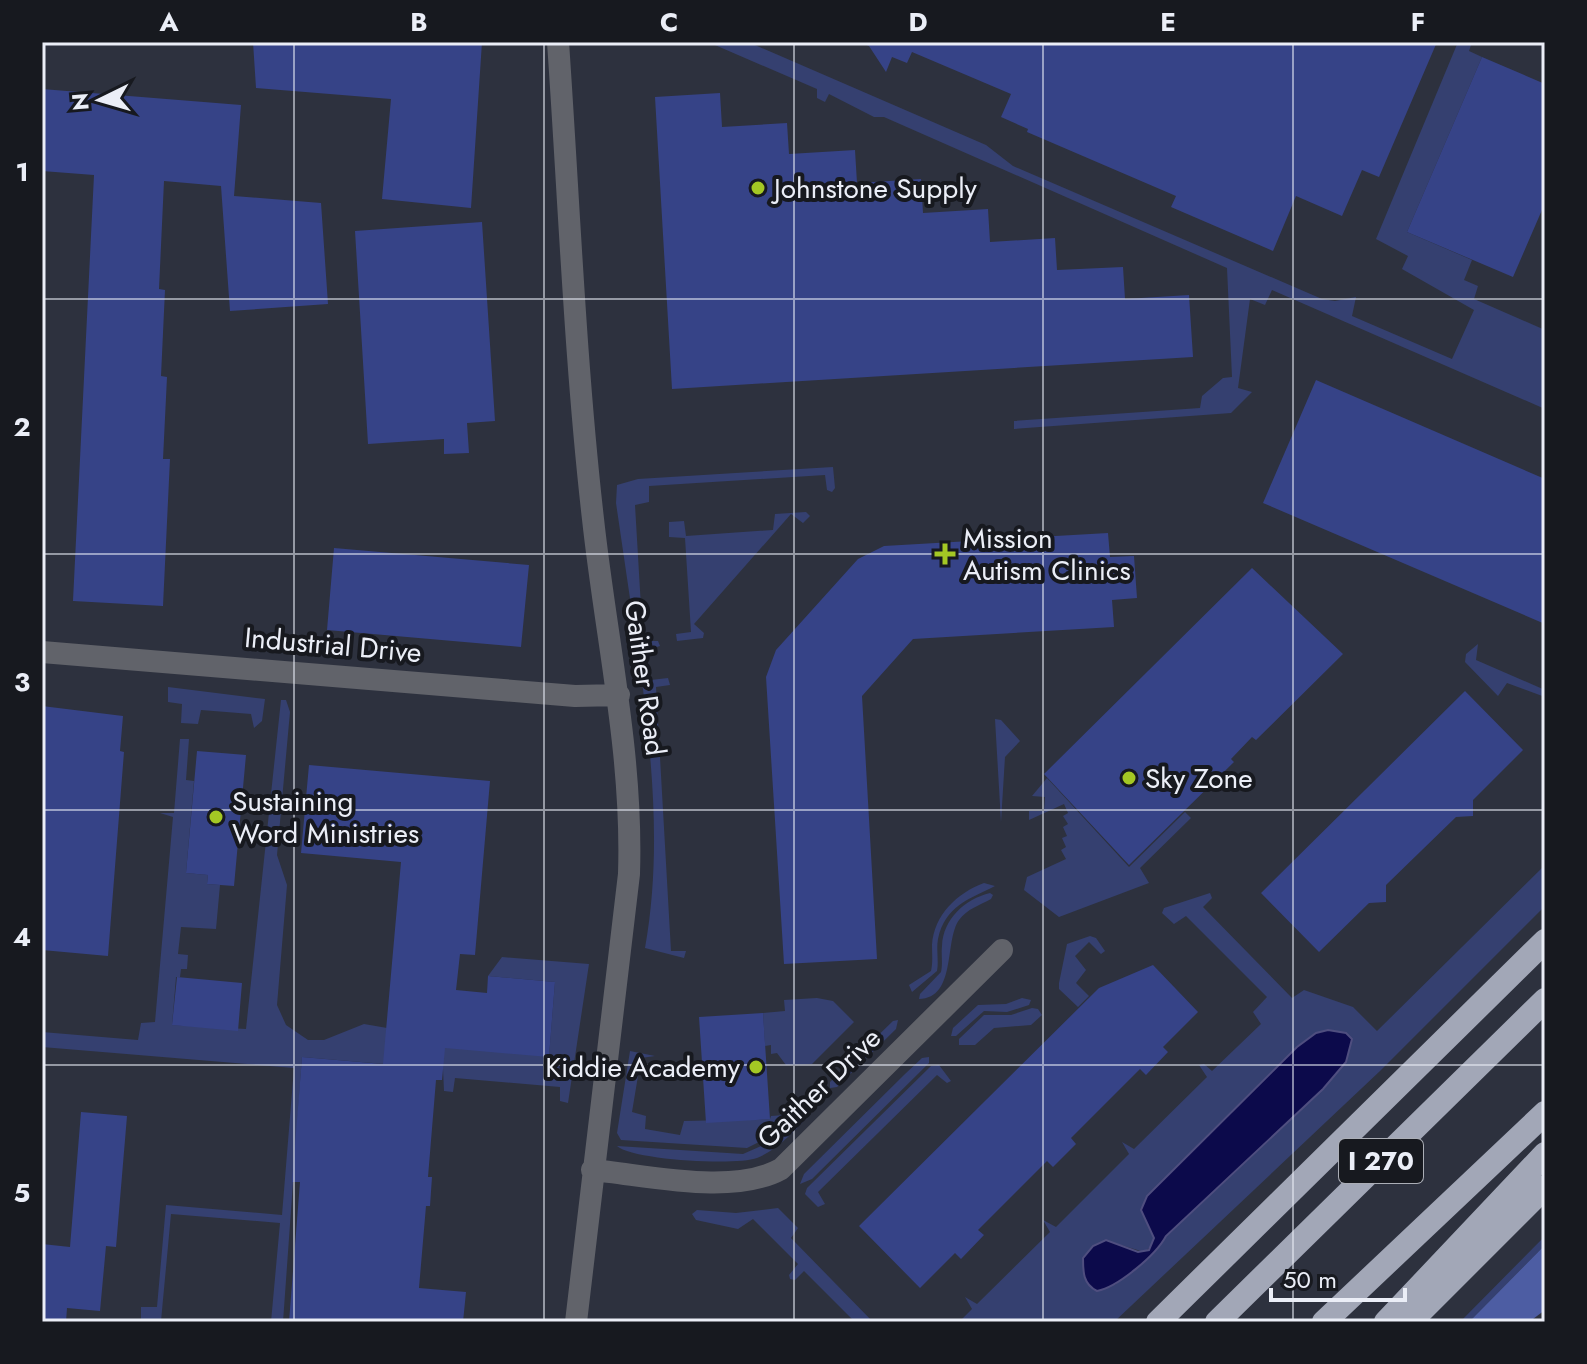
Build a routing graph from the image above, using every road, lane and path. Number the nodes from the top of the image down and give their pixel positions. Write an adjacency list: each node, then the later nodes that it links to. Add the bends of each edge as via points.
1 (558, 42): 3 (street, Gaither Road, via 587,468)
2 (42, 652): 3 (street, Industrial Drive, via 559,695)
3 (619, 695): 9 (street, Gaither Road, via 628,778 629,874)
4 (1545, 941): 12 (highway, I 270)
5 (1002, 950): 9 (street, Gaither Drive, via 792,1160 767,1177 737,1183)
6 (1545, 1000): 13 (highway, I 270)
7 (1545, 1113): 14 (highway, I 270)
8 (1545, 1154): 15 (highway)
9 (592, 1170): 11 (street, Gaither Road)
10 (1545, 1187): 16 (highway)
11 (576, 1322)
12 (1158, 1322)
13 (1217, 1322)
14 (1324, 1322)
15 (1386, 1322)
16 (1410, 1322)

